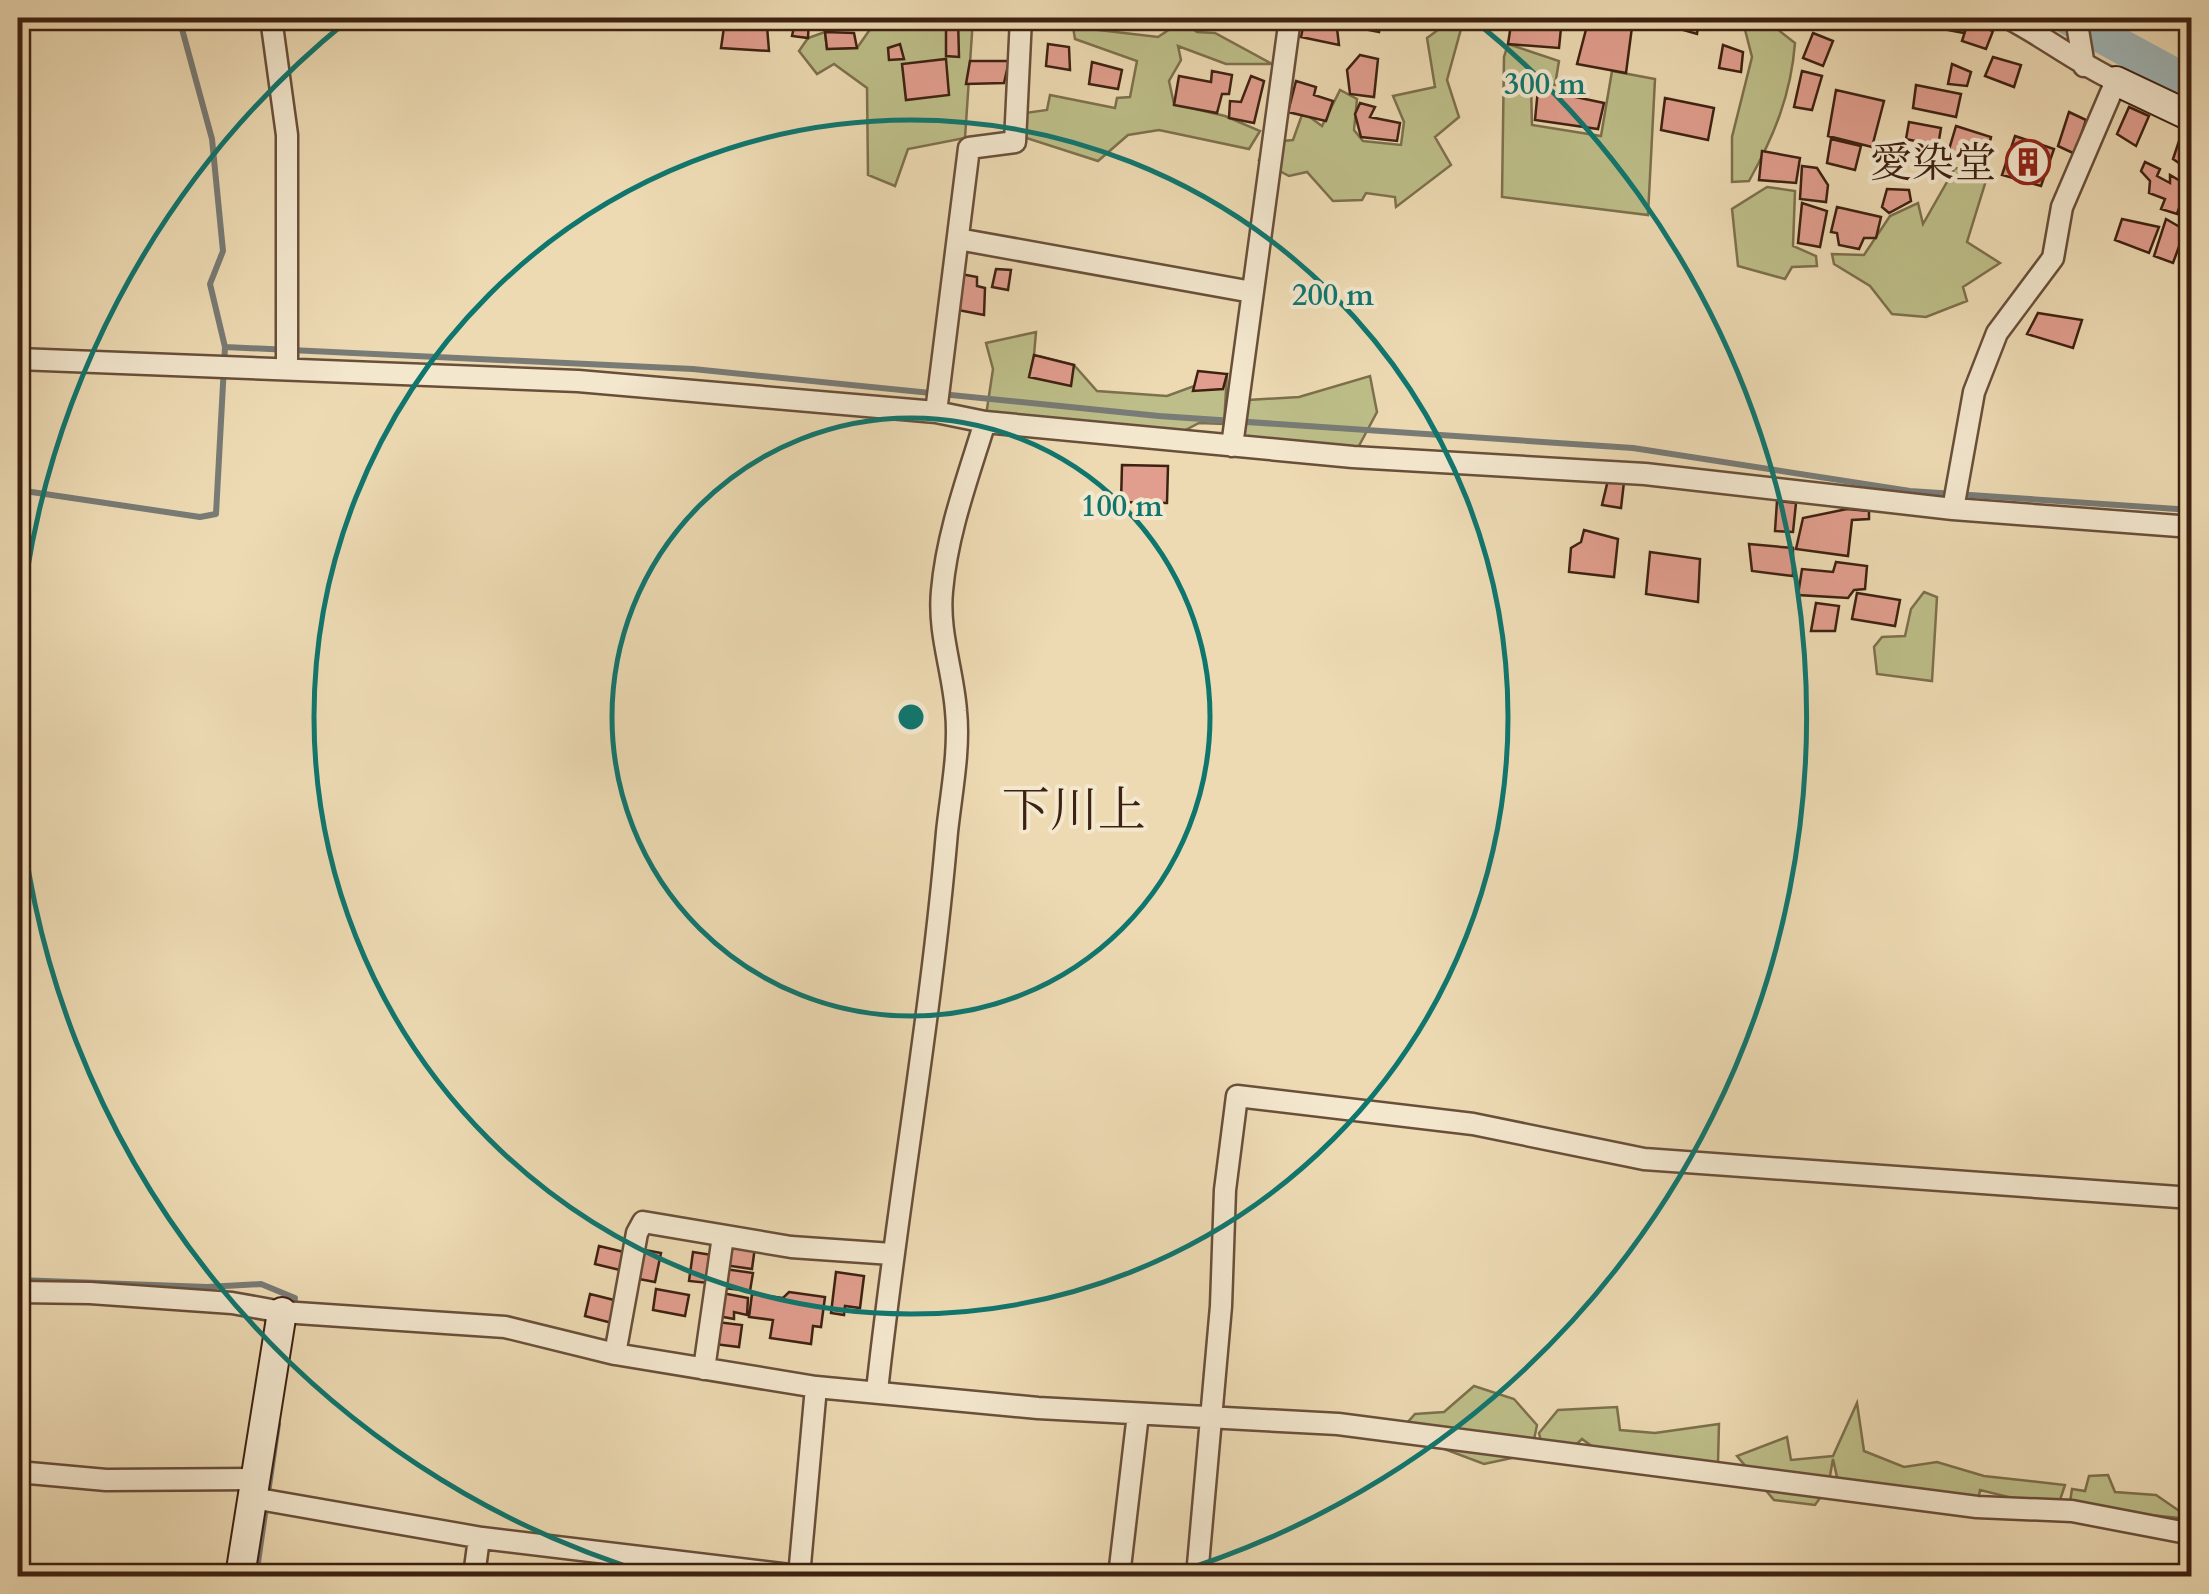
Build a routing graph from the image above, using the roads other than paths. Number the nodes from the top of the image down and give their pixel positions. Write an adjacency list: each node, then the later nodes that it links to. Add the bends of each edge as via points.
1 (270, 18): 12 (street, via 286,134)
2 (1021, 18): 9 (street, via 1015,142 969,148)
3 (1290, 18): 10 (street)
4 (2008, 18): 6 (street)
5 (2076, 18): 6 (street)
6 (2084, 65): 7 (street)
7 (2116, 81): 8 (street); 16 (street, via 2062,207 2053,258 1997,332 1974,392)
8 (2192, 116)
9 (958, 238): 10 (street); 13 (street)
10 (1252, 292): 15 (street)
11 (18, 359): 12 (street)
12 (287, 369): 13 (street, via 578,381)
13 (936, 412): 14 (street)
14 (985, 422): 15 (street); 20 (street, via 948,544 941,594 942,641 957,712 924,1051)
15 (1232, 446): 16 (street, via 1645,474)
16 (1953, 509): 17 (street)
17 (2192, 526)
18 (2192, 1198): 28 (street, via 1644,1159 1473,1124 1237,1096)
19 (723, 1236): 20 (street); 23 (street, via 643,1222); 24 (street)
20 (892, 1254): 26 (street)
21 (18, 1292): 22 (street, via 232,1303)
22 (282, 1312): 23 (street, via 504,1327); 30 (street)
23 (615, 1354): 24 (street)
24 (704, 1369): 25 (street)
25 (816, 1387): 26 (street); 35 (street)
26 (877, 1391): 27 (street)
27 (1138, 1414): 28 (street); 36 (street)
28 (1210, 1418): 31 (street, via 1338,1424 1977,1507 2072,1512); 37 (street)
29 (18, 1472): 30 (street)
30 (255, 1488): 32 (street); 33 (street)
31 (2192, 1534)
32 (480, 1538): 34 (street); 35 (street)
33 (240, 1576)
34 (474, 1576)
35 (798, 1576)
36 (1119, 1576)
37 (1197, 1576)

